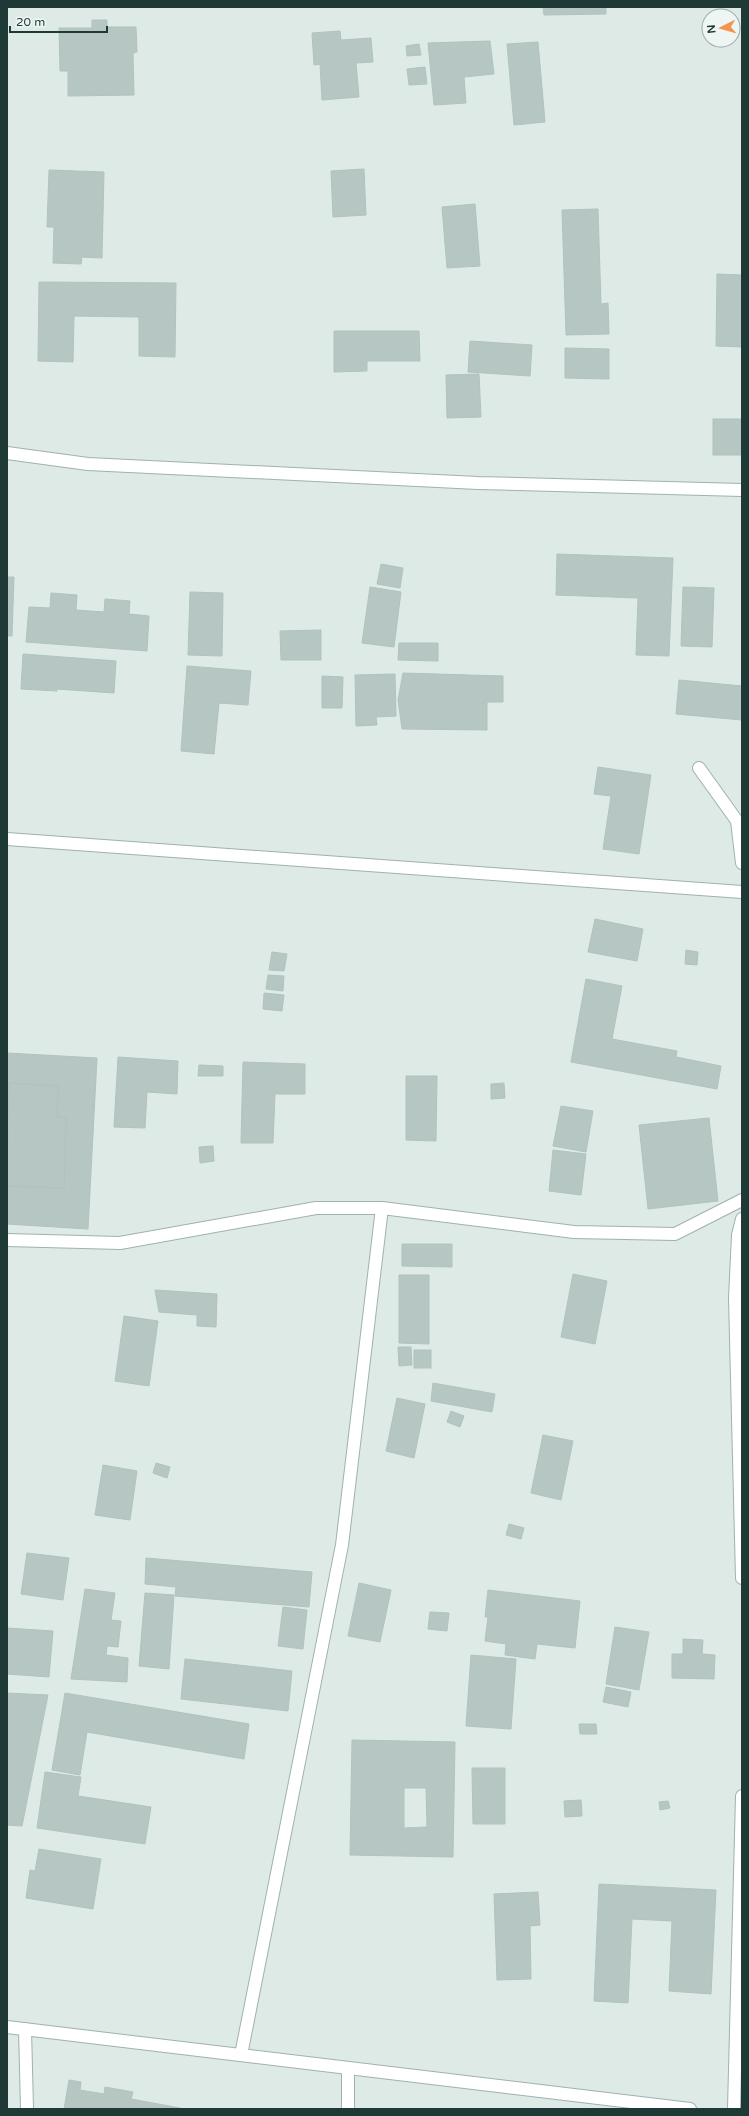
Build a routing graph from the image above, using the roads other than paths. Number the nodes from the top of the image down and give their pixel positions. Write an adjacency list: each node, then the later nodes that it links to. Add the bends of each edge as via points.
1 (7, 453): 2 (street, via 88,464 470,482)
2 (742, 490)
3 (699, 768): 5 (street, via 737,821)
4 (7, 839): 6 (street)
5 (742, 862)
6 (742, 892)
7 (742, 1200): 8 (street, via 676,1234 574,1232)
8 (382, 1208): 10 (street, via 316,1208 120,1243); 15 (street, via 342,1545)
9 (742, 1219): 11 (street, via 738,1235 735,1298)
10 (7, 1240)
11 (742, 1578)
12 (742, 1796): 20 (street)
13 (7, 2027): 14 (street)
14 (25, 2030): 15 (street); 17 (street)
15 (241, 2055): 16 (street)
16 (348, 2068): 18 (street); 19 (street)
17 (27, 2109)
18 (348, 2109)
19 (690, 2109)
20 (734, 2109)

